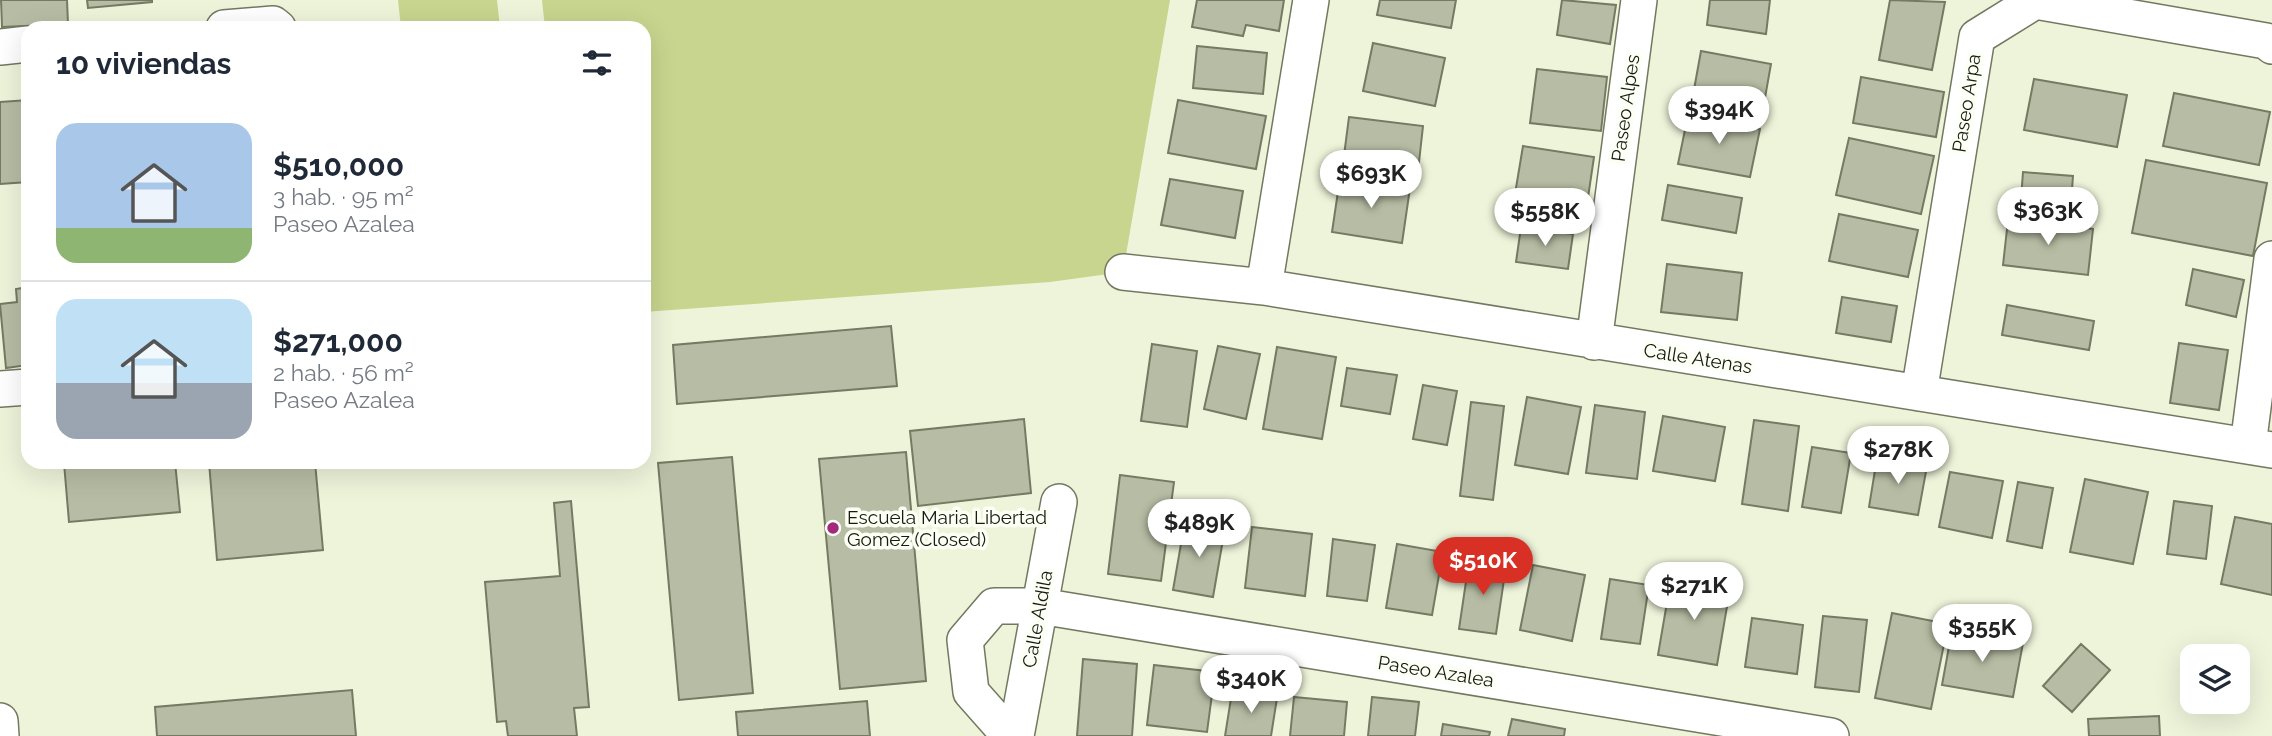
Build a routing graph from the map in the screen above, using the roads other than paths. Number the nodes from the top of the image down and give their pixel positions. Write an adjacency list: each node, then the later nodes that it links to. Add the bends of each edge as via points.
1 (1311, 0): 8 (street)
2 (1639, 0): 9 (street, Paseo Alpes)
3 (21, 45): 5 (street)
4 (2272, 46): 12 (street, Paseo Arpa, via 2266,41 2035,1 1977,37)
5 (0, 47)
6 (2272, 259): 13 (street)
7 (1123, 272): 8 (street, Calle Atenas)
8 (1264, 287): 9 (street, Calle Atenas)
9 (1594, 342): 12 (street, Calle Atenas)
10 (21, 388): 11 (street)
11 (0, 389)
12 (1919, 393): 13 (street, Calle Atenas)
13 (2260, 448)
14 (1059, 502): 15 (street, Calle Aldila)
15 (1041, 606): 18 (street, Paseo Azalea, via 994,606 965,640 971,692); 19 (street, Calle Aldila); 20 (street, Paseo Azalea)
16 (0, 722): 17 (street)
17 (1, 736)
18 (1010, 736)
19 (1016, 736)
20 (1831, 736)

